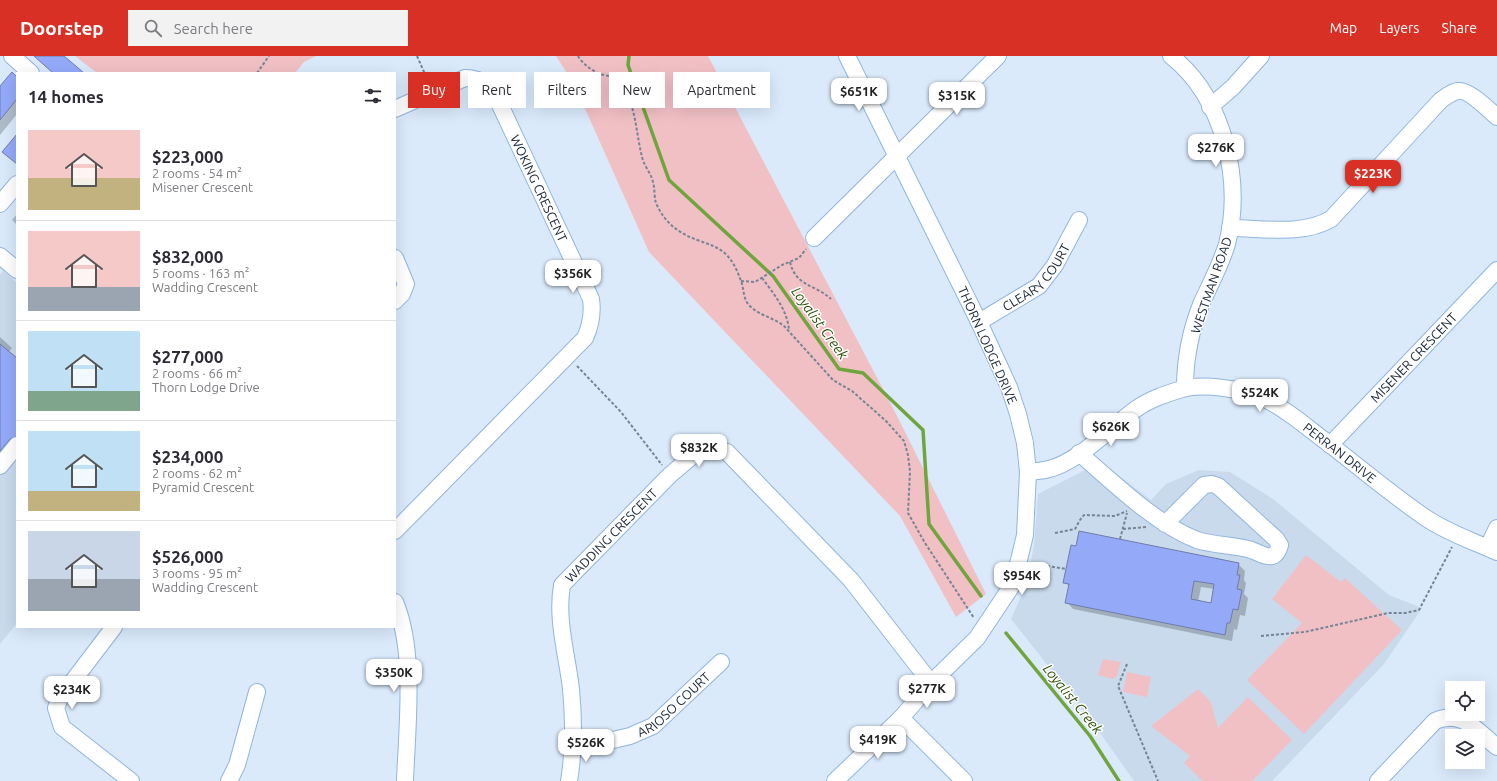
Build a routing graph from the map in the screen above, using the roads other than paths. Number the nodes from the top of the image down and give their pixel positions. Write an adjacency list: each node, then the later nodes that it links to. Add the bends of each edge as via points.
1 (3, 56): 7 (street)
2 (12, 56): 8 (street)
3 (847, 56): 12 (street, THORN LODGE DRIVE)
4 (998, 56): 12 (street)
5 (1170, 56): 9 (street, WESTMAN ROAD, via 1197,84)
6 (1261, 56): 9 (street, via 1233,87)
7 (0, 59)
8 (30, 72)
9 (1210, 107): 16 (street, WESTMAN ROAD, via 1226,143 1232,199)
10 (396, 109): 32 (street, WOKING CRESCENT, via 465,78 476,78 494,92 591,299 592,309 590,326 585,338)
11 (1497, 117): 16 (street, via 1468,94 1460,90 1453,92 1441,100 1331,219 1322,224 1296,229)
12 (897, 156): 17 (street); 23 (street, THORN LODGE DRIVE)
13 (16, 185): 14 (street)
14 (0, 204)
15 (1079, 220): 23 (street, CLEARY COURT, via 1055,265 1039,286)
16 (1230, 228): 24 (street, WESTMAN ROAD, via 1219,266 1198,316 1188,354)
17 (814, 238)
18 (0, 256): 20 (street)
19 (396, 260): 22 (street, via 406,284)
20 (16, 269)
21 (1497, 270): 25 (street, MISENER CRESCENT)
22 (396, 300)
23 (979, 322): 29 (street, THORN LODGE DRIVE, via 1009,387 1018,414)
24 (1185, 388): 25 (street, PERRAN DRIVE, via 1211,387 1234,390 1261,398 1283,410); 27 (street, PERRAN DRIVE, via 1158,396 1136,409)
25 (1330, 445): 33 (street, PERRAN DRIVE, via 1392,495 1428,519)
26 (16, 446): 28 (street)
27 (1079, 453): 29 (street, PERRAN DRIVE, via 1050,469); 30 (street)
28 (0, 466)
29 (1028, 472): 37 (street, THORN LODGE DRIVE, via 1026,523 1020,560 1011,587 977,638)
30 (1162, 521): 30 (street, via 1198,540 1250,549 1264,556 1273,556 1278,552 1280,545 1218,486 1212,484 1204,485)
31 (1497, 528): 33 (street)
32 (396, 530)
33 (1493, 550)
34 (396, 604): 44 (street, via 401,615 407,651)
35 (113, 628): 42 (street, via 60,698 56,708 62,727)
36 (721, 662): 40 (street, ARIOSO COURT, via 654,726 630,736)
37 (931, 683): 39 (street, THORN LODGE DRIVE); 40 (street, WADDING CRESCENT, via 851,580 727,452 717,449 697,452 670,475 562,585 560,618 571,689)
38 (257, 692): 43 (street, via 241,752)
39 (901, 718): 46 (street, THORN LODGE DRIVE); 47 (street)
40 (574, 742): 45 (street, WADDING CRESCENT)
41 (1497, 747): 48 (street, via 1457,717 1445,716 1434,722)
42 (131, 781)
43 (229, 781)
44 (405, 781)
45 (569, 781)
46 (835, 781)
47 (964, 781)
48 (1378, 781)

